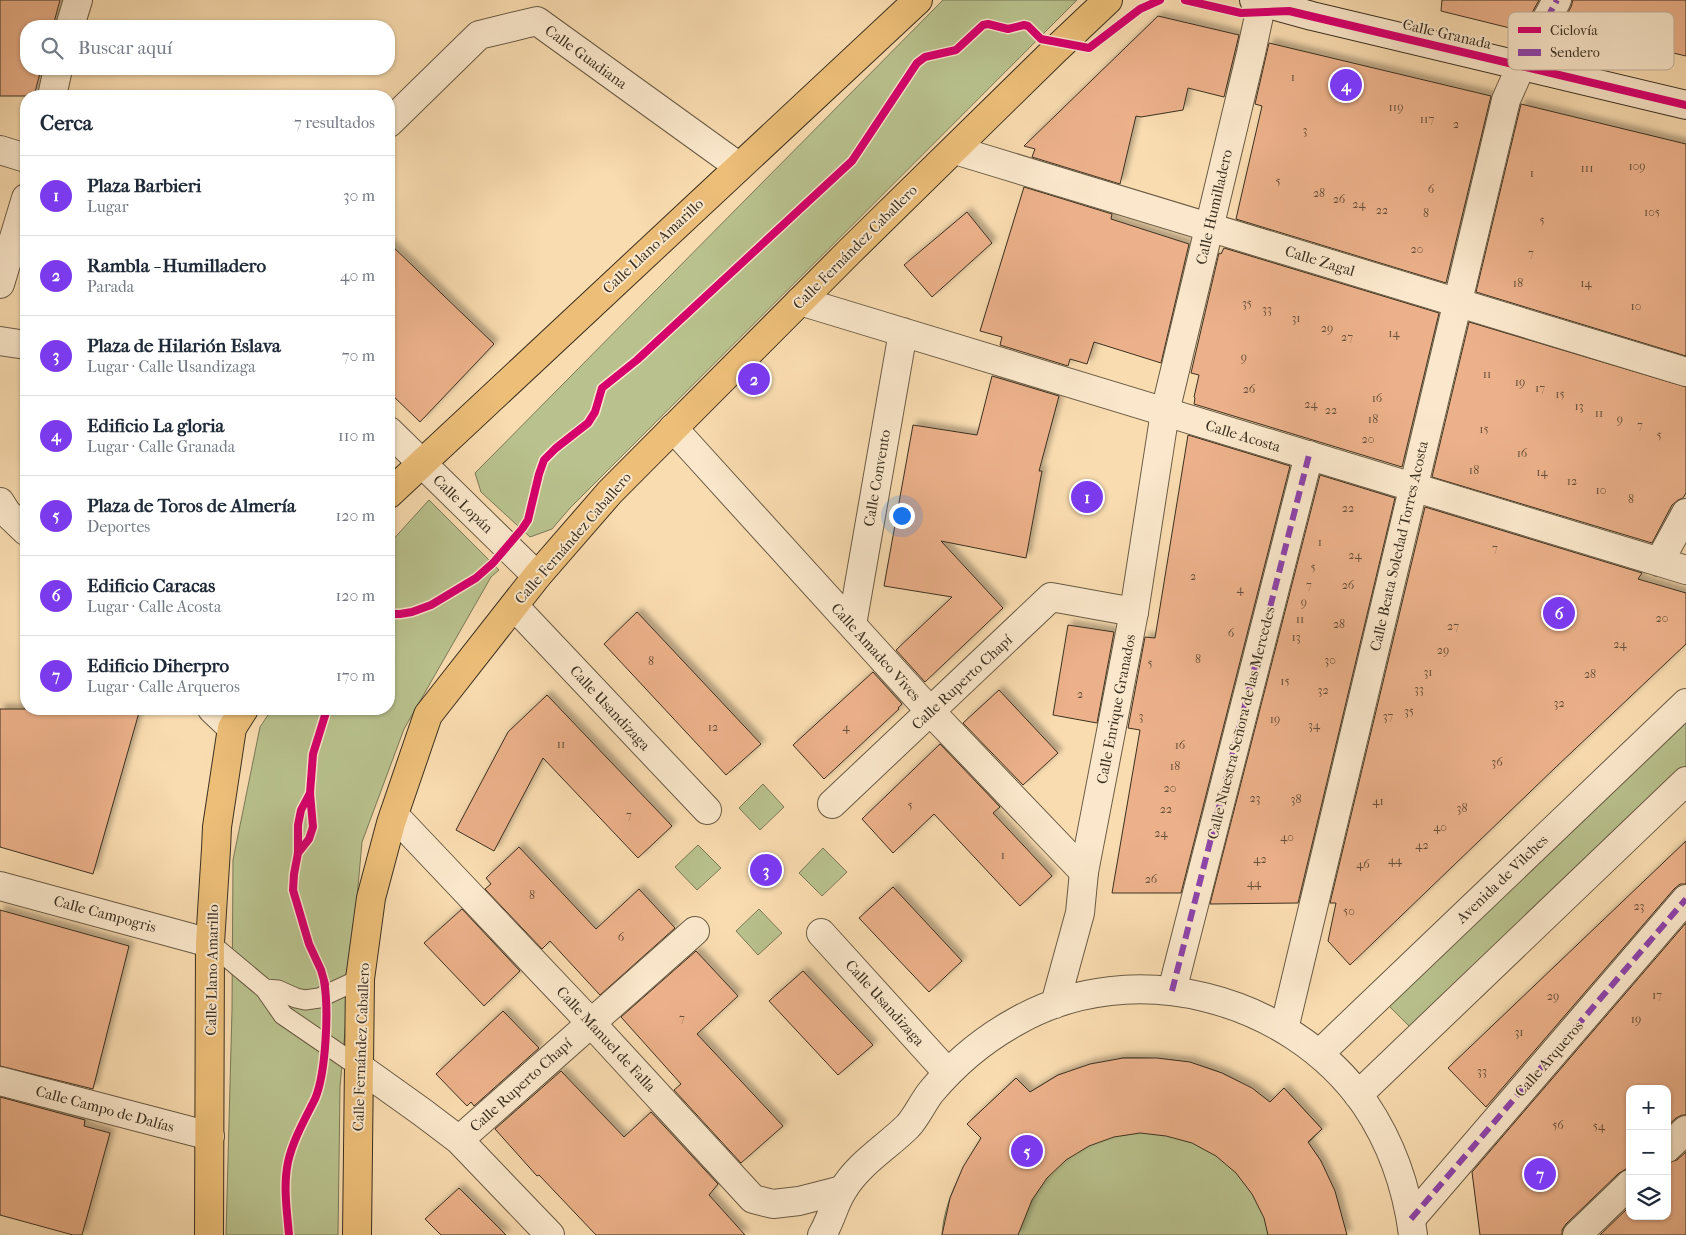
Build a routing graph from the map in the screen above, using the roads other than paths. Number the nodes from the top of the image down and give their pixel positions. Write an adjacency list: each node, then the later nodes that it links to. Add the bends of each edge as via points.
1 (78, 0): 7 (street)
2 (918, 0): 18 (main road, Calle Llano Amarillo)
3 (1108, 0): 16 (main road, Calle Fernández Caballero)
4 (1557, 0): 6 (street, Calle Beata Soledad Torres Acosta)
5 (1258, 1): 8 (street, Calle Granada); 20 (street, Calle Humilladero, via 1255,39)
6 (1550, 12)
7 (72, 20)
8 (1508, 63)
9 (1519, 70): 23 (street, Calle Beata Soledad Torres Acosta, via 1506,100)
10 (1538, 70): 13 (street, Calle Granada)
11 (57, 75): 12 (street)
12 (53, 90)
13 (1686, 105)
14 (395, 117): 18 (street, Calle Guadiana, via 479,35 537,21)
15 (0, 150): 17 (street)
16 (955, 150): 20 (street, Calle Zagal); 22 (main road, Calle Fernández Caballero)
17 (20, 156)
18 (738, 166): 32 (main road, Calle Llano Amarillo)
19 (20, 218): 21 (street)
20 (1210, 227): 23 (street, Calle Zagal); 28 (street, Calle Humilladero)
21 (0, 284)
22 (800, 301): 24 (street, Calle Acosta); 29 (main road, Calle Fernández Caballero)
23 (1458, 302): 27 (street, Calle Zagal); 33 (street, Calle Beata Soledad Torres Acosta)
24 (903, 332): 28 (street, Calle Acosta); 43 (street, Calle Convento)
25 (0, 341): 26 (street)
26 (20, 344)
27 (1686, 372)
28 (1165, 412): 31 (street, Calle Acosta); 42 (street, Calle Enrique Granados)
29 (674, 428): 40 (main road, Calle Fernández Caballero, via 610,492); 43 (street, Calle Amadeo Vives)
30 (395, 436): 32 (street, Calle Lopán)
31 (1309, 456): 33 (street, Calle Acosta); 59 (street, Calle Nuestra Señora de las Mercedes)
32 (421, 463): 34 (main road, Calle Llano Amarillo); 40 (street, Calle Lopán)
33 (1413, 487): 38 (street, Calle Acosta); 62 (street, Calle Beata Soledad Torres Acosta)
34 (395, 488)
35 (0, 502): 37 (street)
36 (1686, 513): 38 (street)
37 (20, 526)
38 (1659, 562): 39 (street, Calle Acosta)
39 (1686, 570)
40 (537, 576): 41 (main road, Calle Fernández Caballero)
41 (514, 606): 49 (street, Calle Usandizaga); 50 (main road, Calle Fernández Caballero, via 428,716)
42 (1134, 612): 45 (street, Calle Ruperto Chapí, via 1051,597); 51 (street, Calle Enrique Granados)
43 (852, 625): 45 (street, Calle Amadeo Vives)
44 (1686, 703): 63 (street, Avenida de Vilches)
45 (930, 711): 48 (street, Calle Ruperto Chapí); 51 (street, Calle Amadeo Vives)
46 (238, 718): 56 (main road, Calle Llano Amarillo, via 217,827)
47 (1686, 781): 67 (street)
48 (832, 804)
49 (707, 810)
50 (394, 815): 57 (main road, Calle Fernández Caballero, via 371,898); 61 (street, Calle Manuel de Falla)
51 (1084, 872): 60 (street, Calle Enrique Granados, via 1080,913)
52 (0, 886): 56 (street, Calle Campogris)
53 (1686, 899): 74 (street, Calle Arqueros)
54 (695, 931): 61 (street, Calle Ruperto Chapí)
55 (821, 933): 65 (street, Calle Usandizaga)
56 (210, 942): 58 (lane); 69 (main road, Calle Llano Amarillo)
57 (360, 979): 58 (lane, via 319,998 305,1000); 64 (main road, Calle Fernández Caballero)
58 (265, 989): 64 (lane, via 283,1015)
59 (1172, 991): 60 (street, via 1130,989 1092,994); 62 (street, via 1244,1008)
60 (1055, 1004): 65 (street, via 1019,1019 986,1039)
61 (592, 1024): 70 (street, Calle Ruperto Chapí); 73 (street, Calle Manuel de Falla, via 753,1200 782,1203)
62 (1284, 1029): 63 (street)
63 (1319, 1054): 67 (street)
64 (359, 1067): 70 (street); 76 (main road, Calle Fernández Caballero)
65 (948, 1073): 73 (street, via 909,1125 854,1174)
66 (0, 1081): 69 (street, Calle Campo de Dalías)
67 (1358, 1095): 74 (street, via 1385,1136 1400,1172)
68 (1686, 1130): 71 (street)
69 (210, 1136): 75 (main road, Calle Llano Amarillo)
70 (459, 1140): 77 (street)
71 (1671, 1144)
72 (1626, 1188): 79 (street)
73 (842, 1190): 78 (street)
74 (1412, 1227)
75 (209, 1235)
76 (357, 1235)
77 (550, 1235)
78 (822, 1235)
79 (1577, 1235)

